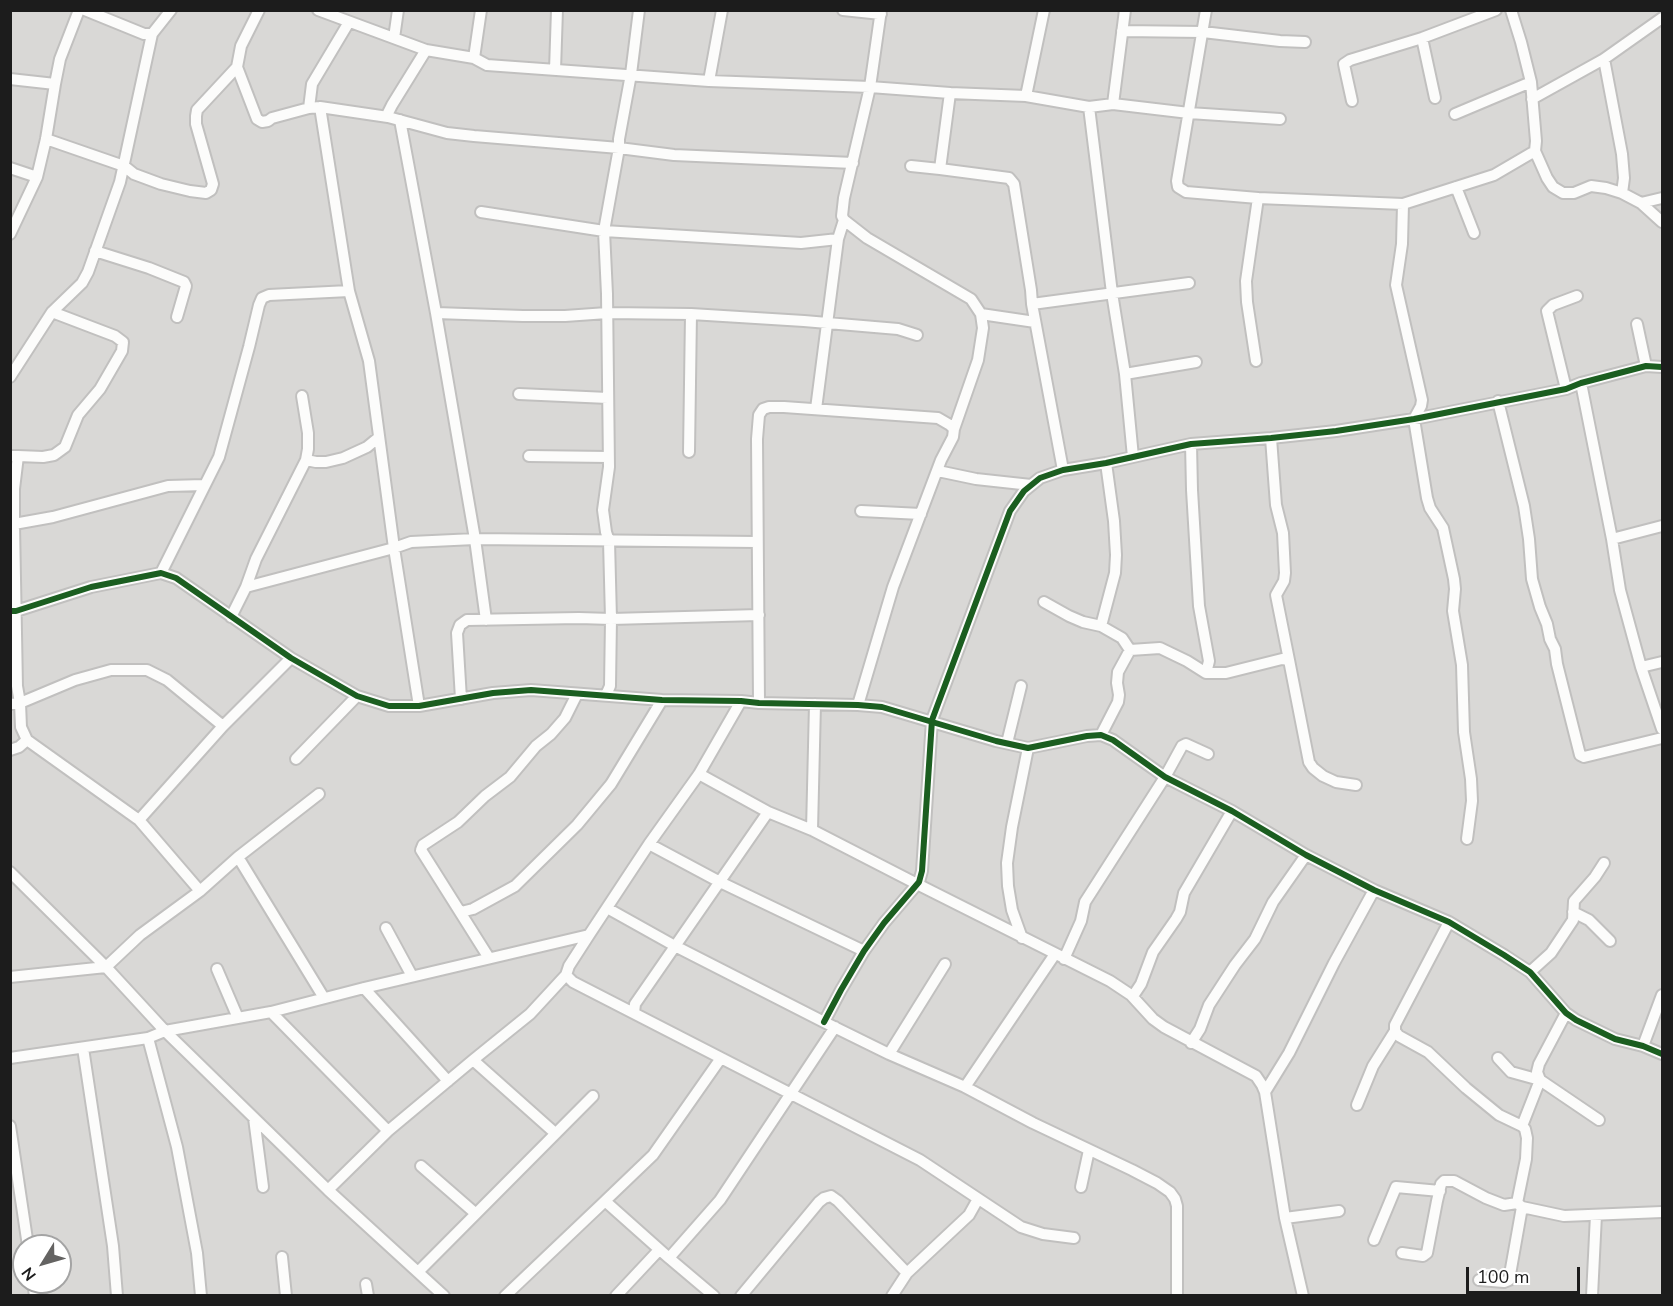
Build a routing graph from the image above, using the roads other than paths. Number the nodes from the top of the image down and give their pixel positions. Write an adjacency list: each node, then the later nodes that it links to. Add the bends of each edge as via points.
1 (79, 10): 35 (street)
2 (85, 10): 22 (street)
3 (171, 10): 22 (street)
4 (259, 10): 29 (street, via 241,46)
5 (318, 10): 19 (street)
6 (398, 10): 23 (street)
7 (481, 10): 27 (street)
8 (557, 10): 30 (street)
9 (639, 10): 31 (street)
10 (722, 10): 33 (street)
11 (843, 10): 17 (street)
12 (1044, 10): 38 (street)
13 (1125, 10): 20 (street)
14 (1206, 10): 21 (street)
15 (1496, 10): 24 (street)
16 (1511, 10): 34 (street)
17 (881, 12): 36 (street)
18 (1662, 18): 28 (street)
19 (349, 22): 23 (street); 43 (street, via 312,84)
20 (1122, 31): 21 (street); 42 (street)
21 (1203, 32): 25 (street); 45 (street)
22 (152, 34): 54 (street)
23 (394, 38): 26 (street)
24 (1422, 38): 39 (street); 41 (street, via 1344,64)
25 (1305, 42)
26 (426, 50): 27 (street); 47 (street)
27 (474, 58): 30 (street, via 487,65)
28 (1604, 59): 40 (street); 60 (street, via 1622,154)
29 (237, 67): 43 (street, via 257,119 262,122); 54 (street, via 197,110 196,124 213,184 211,190 206,193 161,184)
30 (555, 70): 31 (street)
31 (631, 74): 33 (street); 51 (street)
32 (10, 79): 35 (street)
33 (709, 81): 36 (street)
34 (1531, 82): 40 (street); 46 (street)
35 (55, 84): 50 (street)
36 (870, 87): 37 (street); 53 (street)
37 (950, 93): 38 (street); 57 (street)
38 (1026, 96): 44 (street)
39 (1435, 98)
40 (1533, 99): 52 (street)
41 (1352, 101)
42 (1113, 104): 44 (street); 45 (street)
43 (315, 107): 47 (street); 74 (street)
44 (1089, 107): 75 (street)
45 (1189, 113): 48 (street); 61 (street, via 1178,187 1186,192)
46 (1455, 114)
47 (388, 117): 49 (street)
48 (1280, 118)
49 (400, 120): 51 (street, via 447,133); 79 (street)
50 (46, 139): 54 (street); 58 (street)
51 (619, 148): 53 (street, via 674,155); 68 (street)
52 (1535, 151): 59 (street, via 1494,175); 60 (street, via 1547,178 1563,193 1591,186)
53 (853, 163): 66 (street, via 844,198)
54 (124, 166): 72 (street)
55 (911, 166): 57 (street)
56 (10, 168): 58 (street)
57 (940, 169): 77 (street, via 1012,180)
58 (37, 177): 70 (street)
59 (1456, 187): 64 (street); 69 (street)
60 (1622, 193): 63 (street)
61 (1258, 198): 64 (street); 88 (street, via 1246,281)
62 (1662, 198): 63 (street)
63 (1641, 203): 67 (street)
64 (1403, 204): 101 (street, via 1396,285 1422,400)
65 (481, 212): 68 (street)
66 (844, 220): 71 (street); 82 (street, via 876,244 971,299)
67 (1662, 222)
68 (604, 231): 71 (street, via 801,243); 80 (street)
69 (1474, 233)
70 (10, 234)
71 (838, 239): 85 (street)
72 (95, 251): 78 (street, via 82,283); 83 (street, via 184,282)
73 (1189, 283): 75 (street)
74 (348, 291): 103 (street, via 369,361); 115 (street, via 262,298 219,457)
75 (1112, 293): 77 (street); 92 (street)
76 (1577, 296): 95 (street, via 1547,311)
77 (1032, 304): 84 (street)
78 (52, 312): 93 (street); 107 (street, via 115,336 123,342 122,351 100,389 78,416 65,447 43,457)
79 (436, 313): 80 (street); 121 (street)
80 (607, 313): 81 (street); 98 (street)
81 (691, 314): 85 (street); 106 (street)
82 (981, 314): 84 (street); 102 (street, via 978,360)
83 (177, 317)
84 (1035, 322): 113 (street)
85 (828, 323): 87 (street); 100 (street)
86 (1637, 324): 90 (street)
87 (916, 335)
88 (1256, 361)
89 (1196, 362): 92 (street)
90 (1646, 366): 91 (street); 94 (street)
91 (1662, 366)
92 (1125, 374): 110 (street)
93 (10, 377)
94 (1581, 383): 95 (street); 122 (street)
95 (1566, 389): 99 (street)
96 (519, 394): 98 (street)
97 (302, 396): 111 (street, via 308,433)
98 (608, 398): 109 (street)
99 (1498, 401): 101 (street); 157 (street, via 1524,506 1532,579 1555,649 1580,754 1584,757)
100 (816, 409): 102 (street, via 938,418); 124 (street, via 769,406 759,415)
101 (1414, 418): 104 (street); 172 (street, via 1430,508 1443,528 1454,579 1453,611 1462,665 1464,732 1471,779)
102 (954, 429): 114 (street)
103 (378, 438): 111 (street, via 343,458 326,462); 125 (street)
104 (1271, 438): 105 (street); 137 (street, via 1285,573 1276,595)
105 (1191, 444): 110 (street); 140 (street, via 1199,606 1209,661)
106 (688, 452)
107 (14, 456): 119 (street)
108 (529, 456): 109 (street)
109 (608, 457): 123 (street, via 603,510)
110 (1133, 457): 112 (street)
111 (306, 460): 127 (street)
112 (1106, 463): 113 (street); 134 (street, via 1116,555)
113 (1063, 470): 116 (street)
114 (938, 471): 116 (street); 118 (street)
115 (204, 485): 119 (street, via 168,486); 126 (street)
116 (1031, 485): 153 (street, via 1010,512)
117 (861, 511): 118 (street)
118 (921, 514): 151 (street, via 893,587)
119 (14, 524): 129 (street)
120 (1662, 526): 122 (street)
121 (475, 539): 123 (street); 125 (street, via 411,542); 133 (street)
122 (1612, 539): 139 (street, via 1620,590)
123 (609, 541): 124 (street); 132 (street)
124 (757, 542): 130 (street)
125 (394, 548): 127 (street); 152 (street)
126 (161, 573): 129 (street, via 91,587); 131 (street, via 176,578)
127 (246, 587): 131 (street)
128 (1044, 602): 134 (street, via 1083,622)
129 (13, 611): 148 (street)
130 (759, 615): 132 (street); 149 (street)
131 (231, 617): 136 (street)
132 (611, 619): 133 (street); 143 (street, via 610,686)
133 (486, 620): 145 (street, via 467,620 457,633)
134 (1101, 626): 135 (street, via 1122,638)
135 (1130, 650): 140 (street, via 1160,648); 156 (street, via 1118,672 1118,702)
136 (291, 658): 144 (street); 154 (street)
137 (1289, 660): 140 (street, via 1226,674); 166 (street, via 1313,768 1336,782)
138 (1662, 662): 139 (street)
139 (1641, 667): 155 (street)
140 (1206, 673)
141 (1022, 686): 159 (street)
142 (577, 694): 143 (street); 145 (street, via 531,690); 183 (street, via 565,718 510,777 458,822 423,845 423,854)
143 (606, 695): 146 (street)
144 (357, 696): 152 (street, via 389,706); 163 (street)
145 (461, 699): 152 (street)
146 (662, 700): 147 (street); 183 (street, via 611,784 577,825 515,886)
147 (741, 701): 149 (street); 164 (street)
148 (15, 703): 154 (street, via 111,670 147,670 167,680); 158 (street)
149 (759, 704): 150 (street)
150 (815, 704): 151 (street); 171 (street)
151 (858, 705): 153 (street)
152 (419, 706)
153 (932, 720): 159 (street); 179 (street, via 922,871)
154 (223, 726): 170 (street)
155 (1662, 729)
156 (1101, 735): 160 (street); 165 (street)
157 (1662, 738)
158 (27, 740): 161 (street); 170 (street)
159 (1007, 743): 160 (street)
160 (1028, 748): 188 (street, via 1007,863 1012,910)
161 (10, 750)
162 (1209, 754): 165 (street, via 1183,744)
163 (296, 759)
164 (699, 774): 169 (street); 173 (street)
165 (1165, 777): 168 (street); 192 (street, via 1085,902 1080,921)
166 (1356, 785)
167 (319, 794): 175 (street)
168 (1232, 811): 174 (street); 204 (street, via 1184,893 1176,920 1153,952)
169 (768, 812): 171 (street); 178 (street)
170 (139, 820): 181 (street)
171 (812, 830): 179 (street)
172 (1467, 840)
173 (649, 844): 178 (street); 182 (street)
174 (1306, 855): 180 (street); 214 (street, via 1209,1005)
175 (238, 857): 181 (street); 203 (street)
176 (1604, 863): 184 (street, via 1574,901)
177 (10, 872): 195 (street)
178 (720, 882): 190 (street); 191 (street)
179 (917, 884): 188 (street); 191 (street)
180 (1374, 890): 185 (street); 226 (street, via 1289,1053)
181 (200, 891): 195 (street, via 140,935)
182 (607, 908): 187 (street); 190 (street)
183 (461, 912): 193 (street)
184 (1573, 912): 189 (street); 197 (street, via 1551,953)
185 (1449, 922): 197 (street); 212 (street, via 1395,1024)
186 (387, 928): 199 (street)
187 (589, 935): 193 (street); 198 (street)
188 (1022, 938): 192 (street)
189 (1610, 941)
190 (675, 946): 206 (street, via 635,1004); 209 (street)
191 (864, 951): 209 (street)
192 (1060, 956): 204 (street); 225 (street)
193 (489, 958): 199 (street)
194 (945, 964): 217 (street)
195 (106, 967): 200 (street); 211 (street)
196 (217, 969): 208 (street)
197 (1530, 972): 207 (street)
198 (566, 975): 206 (street); 222 (street, via 530,1014)
199 (412, 976): 201 (street)
200 (10, 977)
201 (364, 988): 203 (street); 224 (street)
202 (1662, 995): 215 (street)
203 (324, 998): 205 (street)
204 (1135, 998): 214 (street, via 1158,1023)
205 (270, 1012): 208 (street); 234 (street)
206 (634, 1013): 220 (street)
207 (1566, 1013): 215 (street, via 1615,1039); 223 (street, via 1539,1064)
208 (238, 1018): 211 (street)
209 (824, 1022): 210 (street)
210 (835, 1027): 217 (street); 227 (street)
211 (165, 1031): 213 (street); 230 (street)
212 (1395, 1031): 229 (street, via 1373,1066); 233 (street, via 1428,1052 1499,1115)
213 (148, 1038): 216 (street); 261 (street, via 177,1147)
214 (1191, 1043): 226 (street, via 1256,1076)
215 (1643, 1046): 218 (street)
216 (84, 1048): 219 (street); 260 (street)
217 (889, 1054): 225 (street)
218 (1662, 1054)
219 (10, 1058)
220 (721, 1058): 227 (street); 243 (street, via 653,1155)
221 (1498, 1058): 223 (street, via 1511,1072)
222 (473, 1060): 224 (street); 235 (street)
223 (1540, 1080): 231 (street); 233 (street)
224 (448, 1081): 234 (street)
225 (965, 1087): 236 (street)
226 (1264, 1092): 249 (street)
227 (790, 1094): 242 (street, via 920,1160); 256 (street, via 720,1200)
228 (593, 1096): 235 (street)
229 (1357, 1105)
230 (254, 1118): 238 (street); 240 (street)
231 (1599, 1120)
232 (10, 1126): 250 (street)
233 (1522, 1126): 244 (street, via 1527,1133 1527,1148)
234 (388, 1131): 240 (street)
235 (555, 1133): 247 (street)
236 (1089, 1149): 239 (street); 269 (street, via 1157,1184 1175,1199)
237 (421, 1166): 247 (street)
238 (263, 1187)
239 (1081, 1187)
240 (328, 1190): 257 (street)
241 (1440, 1191): 244 (street, via 1444,1181 1449,1180 1504,1205); 252 (street, via 1396,1187); 254 (street, via 1427,1253)
242 (978, 1199): 251 (street, via 1022,1227); 258 (street, via 969,1215)
243 (605, 1201): 253 (street); 264 (street)
244 (1519, 1205): 248 (street, via 1564,1216); 259 (street, via 1509,1280)
245 (1339, 1211): 249 (street)
246 (1662, 1212): 248 (street)
247 (475, 1214): 257 (street)
248 (1596, 1215): 271 (street)
249 (1285, 1218): 270 (street)
250 (26, 1234)
251 (1074, 1238)
252 (1374, 1240)
253 (659, 1250): 256 (street); 265 (street)
254 (1402, 1253)
255 (282, 1257): 262 (street)
256 (669, 1258): 266 (street)
257 (418, 1272): 263 (street)
258 (907, 1274): 267 (street, via 831,1196 819,1202); 268 (street)
259 (1479, 1280)
260 (117, 1296)
261 (201, 1296)
262 (286, 1296)
263 (444, 1296)
264 (505, 1296)
265 (616, 1296)
266 (714, 1296)
267 (741, 1296)
268 (892, 1296)
269 (1177, 1296)
270 (1303, 1296)
271 (1592, 1296)

